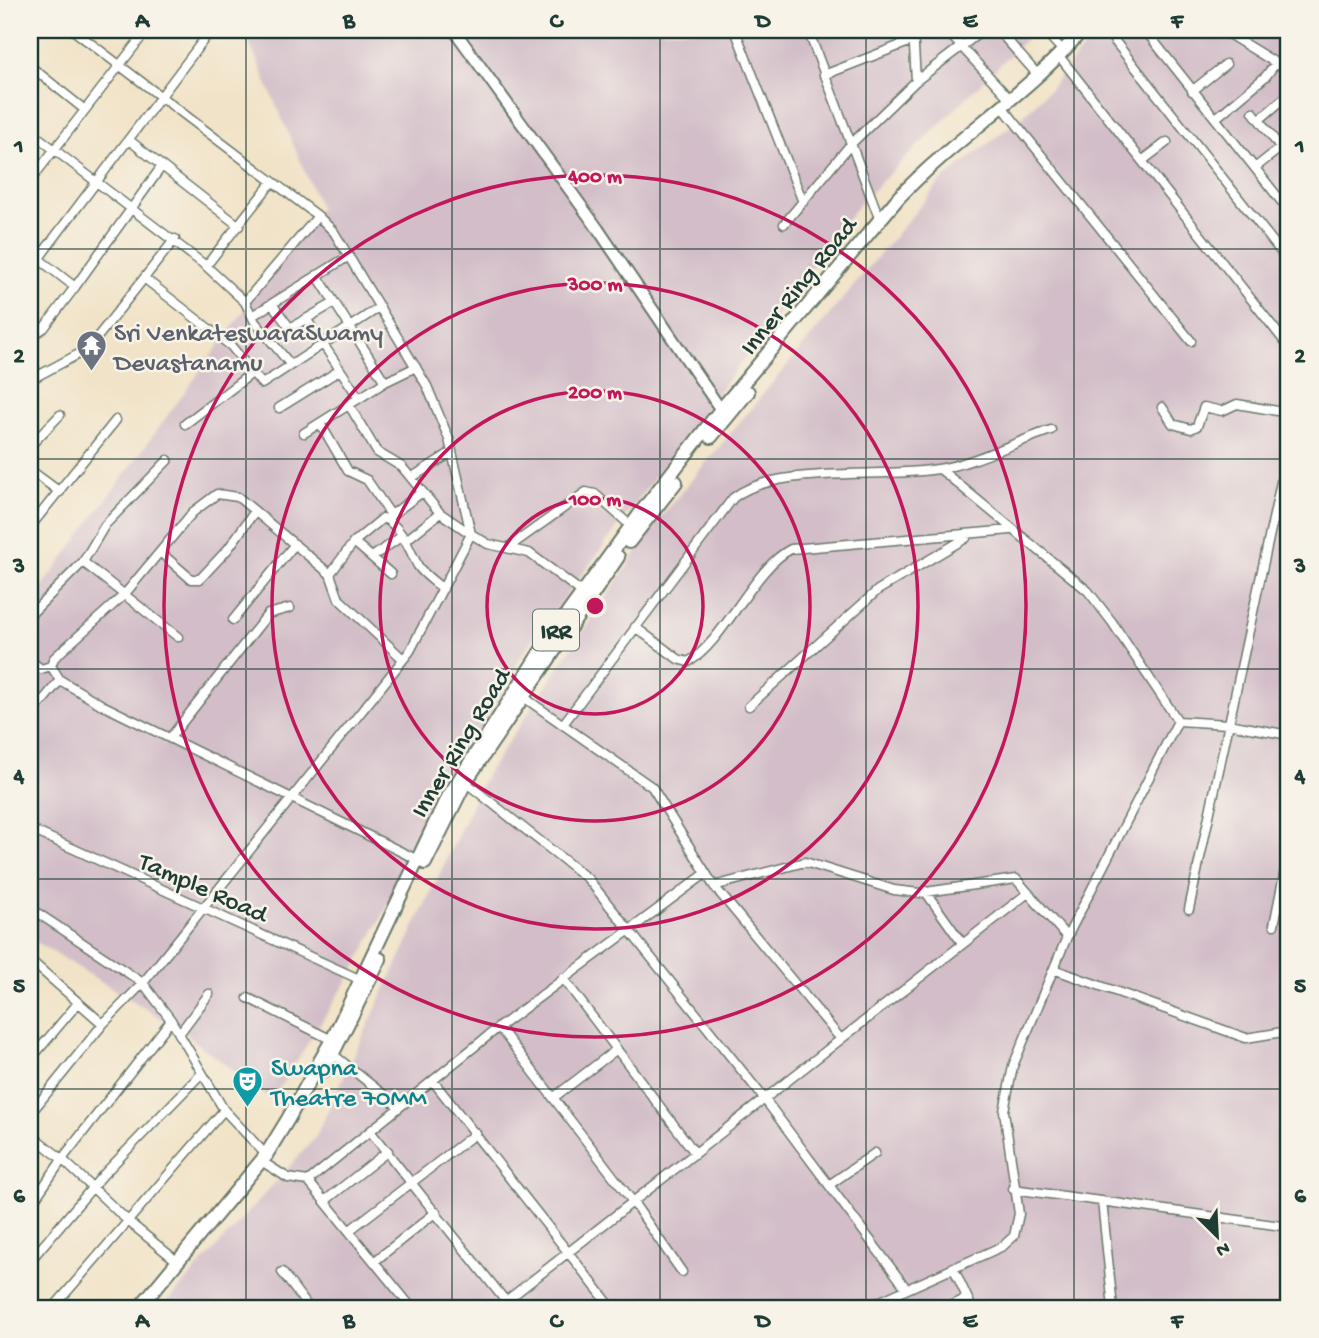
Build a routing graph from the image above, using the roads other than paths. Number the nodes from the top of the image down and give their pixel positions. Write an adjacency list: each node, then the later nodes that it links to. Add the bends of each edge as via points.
1 (74, 30): 22 (street)
2 (147, 30): 22 (street)
3 (211, 30): 30 (street)
4 (454, 30): 89 (street)
5 (808, 30): 25 (street)
6 (913, 30): 17 (street)
7 (946, 30): 18 (street)
8 (983, 30): 18 (street)
9 (998, 30): 26 (street)
10 (1044, 30): 19 (street)
11 (1082, 30): 19 (main road, Inner Ring Road / IRR)
12 (1091, 30): 19 (main road, Inner Ring Road / IRR)
13 (1106, 30): 60 (street)
14 (1145, 30): 28 (street)
15 (1222, 30): 21 (street)
16 (739, 31): 50 (street)
17 (914, 40): 25 (street); 27 (street)
18 (963, 46): 27 (street); 31 (street)
19 (1063, 56): 26 (main road, Inner Ring Road / IRR); 31 (main road, Inner Ring Road / IRR); 44 (street)
20 (1226, 64): 28 (street)
21 (1275, 64): 24 (street); 34 (street)
22 (119, 65): 30 (street); 32 (street)
23 (30, 66): 32 (street)
24 (1289, 71)
25 (824, 75): 40 (street)
26 (1037, 75): 31 (main road, Inner Ring Road / IRR)
27 (916, 82): 40 (street)
28 (1192, 90): 34 (street)
29 (1289, 94): 35 (street)
30 (160, 95): 37 (street); 49 (street)
31 (1007, 104): 54 (main road, Inner Ring Road / IRR, via 928,168); 74 (street)
32 (85, 110): 41 (street)
33 (1252, 112): 35 (street)
34 (1216, 118): 46 (street)
35 (1259, 120): 42 (street)
36 (30, 131): 41 (street)
37 (129, 140): 45 (street); 47 (street)
38 (1289, 141): 42 (street)
39 (1167, 142): 44 (street)
40 (850, 145): 50 (street); 54 (street)
41 (54, 149): 47 (street); 48 (street)
42 (1282, 149): 43 (street); 46 (street)
43 (1289, 159)
44 (1142, 161): 76 (street)
45 (162, 166): 51 (street); 56 (street)
46 (1256, 167): 52 (street)
47 (98, 180): 51 (street); 59 (street)
48 (30, 181)
49 (272, 182): 53 (street); 56 (street)
50 (803, 202): 55 (street)
51 (133, 207): 57 (street); 65 (street)
52 (1289, 211)
53 (318, 216): 58 (street); 66 (street)
54 (881, 223): 89 (main road, Inner Ring Road / IRR)
55 (783, 224)
56 (239, 226): 61 (street)
57 (175, 239): 61 (street); 64 (street)
58 (349, 256): 63 (street); 69 (street)
59 (39, 259): 62 (street); 65 (street)
60 (1289, 262)
61 (206, 265): 66 (street)
62 (30, 270)
63 (317, 275): 67 (street); 68 (street)
64 (144, 278): 81 (street, via 231,346); 82 (street, via 88,349)
65 (75, 286): 73 (street, via 44,328)
66 (245, 302): 70 (street)
67 (334, 303): 71 (street); 72 (street)
68 (272, 304): 70 (street); 71 (street, via 288,328)
69 (380, 307): 72 (street); 79 (street)
70 (252, 316): 78 (street)
71 (307, 320): 75 (street)
72 (350, 328): 75 (street); 83 (street)
73 (30, 337)
74 (1191, 341)
75 (323, 344): 78 (street); 80 (street)
76 (1289, 346)
77 (30, 355): 82 (street)
78 (290, 364): 81 (street, via 262,384)
79 (416, 367): 83 (street); 98 (street)
80 (340, 370): 84 (street); 87 (street)
81 (252, 373): 93 (street)
82 (34, 378)
83 (385, 382): 84 (street)
84 (359, 398): 85 (street)
85 (349, 405): 92 (street); 103 (street, via 377,452)
86 (1162, 407): 88 (street, via 1173,424 1191,429 1198,426 1204,407 1222,411 1237,404)
87 (279, 408)
88 (1289, 413)
89 (724, 414): 109 (main road, Inner Ring Road / IRR); 135 (main road, Inner Ring Road / IRR)
90 (60, 415): 97 (street)
91 (116, 420): 104 (street)
92 (320, 423): 95 (street); 108 (street, via 348,471 367,480)
93 (185, 425)
94 (1051, 430): 100 (street)
95 (304, 433)
96 (1289, 445): 102 (street)
97 (30, 446)
98 (452, 452): 103 (street); 112 (street)
99 (168, 460): 120 (street, via 105,525)
100 (940, 469): 111 (street); 129 (street, via 779,480 745,488)
101 (30, 470): 104 (street)
102 (1285, 475): 140 (street)
103 (411, 478): 105 (street)
104 (60, 492): 110 (street)
105 (421, 493): 107 (street); 108 (street)
106 (255, 511): 116 (street); 118 (street, via 238,497 217,494 192,512); 118 (street, via 200,579 191,579)
107 (440, 513): 112 (street); 114 (street)
108 (389, 516): 114 (street); 115 (street)
109 (631, 526): 117 (street, via 595,494 586,492); 124 (main road, Inner Ring Road / IRR)
110 (30, 527)
111 (1011, 530): 113 (street); 138 (street, via 1098,602)
112 (471, 534): 117 (street, via 488,544); 123 (street)
113 (971, 535): 129 (street, via 790,549 775,560 688,662); 136 (street, via 878,590)
114 (403, 539): 119 (street); 123 (street, via 418,566)
115 (354, 542): 119 (street); 121 (street)
116 (295, 544): 121 (street); 128 (street)
117 (509, 547): 124 (street, via 529,553)
118 (160, 552): 125 (street)
119 (372, 557): 122 (street)
120 (83, 562): 125 (street); 127 (street)
121 (330, 574): 131 (street, via 340,599)
122 (391, 574)
123 (443, 589): 131 (street)
124 (583, 593): 143 (main road, Inner Ring Road / IRR, via 546,643)
125 (124, 595): 130 (street); 133 (street, via 54,658)
126 (290, 608): 142 (street, via 268,614)
127 (30, 615)
128 (233, 620)
129 (635, 627): 139 (street)
130 (178, 638)
131 (402, 659): 144 (street)
132 (30, 660): 133 (street, via 41,669)
133 (51, 666): 134 (street)
134 (60, 680): 137 (street); 142 (street)
135 (522, 696): 139 (street); 143 (main road, Inner Ring Road / IRR)
136 (749, 706)
137 (30, 716)
138 (1178, 721): 140 (street); 157 (street)
139 (564, 723): 148 (street, via 652,787)
140 (1228, 724): 141 (street); 154 (street)
141 (1289, 735)
142 (170, 738): 144 (street)
143 (462, 781): 147 (main road, Inner Ring Road / IRR); 156 (street, via 588,879); 175 (main road, Inner Ring Road / IRR)
144 (291, 798): 147 (street); 153 (street)
145 (30, 829): 153 (street, Tample Road)
146 (1289, 850): 155 (street)
147 (418, 860): 162 (main road, Inner Ring Road / IRR)
148 (705, 874): 149 (street); 156 (street)
149 (714, 886): 150 (street, via 805,862 894,890); 172 (street)
150 (925, 891): 151 (street, via 1012,879); 158 (street)
151 (1028, 893): 157 (street); 158 (street)
152 (30, 908): 163 (street)
153 (202, 908): 162 (street, Tample Road); 163 (street)
154 (1189, 909)
155 (1274, 925)
156 (627, 931): 161 (street); 180 (street)
157 (1067, 937): 160 (street)
158 (962, 943): 172 (street)
159 (30, 960): 166 (street)
160 (1056, 970): 170 (street, via 1245,1038); 197 (street, via 1013,1066 1004,1111)
161 (563, 978): 169 (street); 174 (street)
162 (361, 980): 173 (main road, Inner Ring Road / IRR)
163 (143, 983): 167 (street); 168 (street)
164 (209, 994): 171 (street)
165 (247, 999): 173 (street)
166 (78, 1003): 168 (street); 176 (street)
167 (171, 1020): 171 (street); 191 (street)
168 (103, 1024): 184 (street)
169 (499, 1027): 178 (street); 181 (street)
170 (1289, 1031)
171 (178, 1034): 177 (street)
172 (840, 1038): 180 (street)
173 (332, 1040): 192 (main road, Inner Ring Road / IRR)
174 (617, 1049): 181 (street); 189 (street)
175 (334, 1055): 182 (street); 192 (main road, Inner Ring Road / IRR)
176 (30, 1060)
177 (202, 1073): 183 (street); 196 (street)
178 (433, 1081): 182 (street); 186 (street)
179 (30, 1095): 184 (street)
180 (763, 1097): 189 (street); 195 (street)
181 (553, 1098): 200 (street)
182 (399, 1107): 185 (street)
183 (224, 1110): 192 (street); 203 (street)
184 (32, 1111)
185 (370, 1131): 188 (street); 193 (street)
186 (475, 1133): 194 (street); 206 (street)
187 (30, 1134): 191 (street)
188 (388, 1151): 194 (street); 198 (street)
189 (695, 1153): 200 (street)
190 (875, 1153): 195 (street)
191 (62, 1159): 196 (street); 201 (street)
192 (267, 1160): 193 (street, via 288,1178); 209 (main road, Inner Ring Road / IRR); 218 (main road, Inner Ring Road / IRR)
193 (308, 1181): 198 (street)
194 (412, 1181): 202 (street); 205 (street)
195 (829, 1185): 213 (street)
196 (93, 1188): 203 (street); 207 (street)
197 (1013, 1189): 199 (street); 210 (street, via 1019,1214 1010,1241)
198 (326, 1200): 205 (street)
199 (1102, 1201): 204 (street); 226 (street)
200 (633, 1202): 206 (street); 212 (street)
201 (30, 1206)
202 (436, 1212): 208 (street); 215 (street)
203 (129, 1222): 209 (street); 216 (street)
204 (1289, 1227)
205 (350, 1230): 208 (street)
206 (568, 1252): 215 (street); 222 (street)
207 (30, 1261)
208 (374, 1261): 220 (street)
209 (178, 1262): 217 (main road, Inner Ring Road / IRR)
210 (953, 1267): 213 (street); 214 (street)
211 (282, 1272): 219 (street)
212 (682, 1272)
213 (906, 1288): 223 (street)
214 (967, 1298): 224 (street); 225 (street)
215 (509, 1305): 221 (street)
216 (52, 1308)
217 (139, 1308)
218 (148, 1308)
219 (309, 1308)
220 (412, 1308)
221 (498, 1308)
222 (612, 1308)
223 (865, 1308)
224 (946, 1308)
225 (972, 1308)
226 (1113, 1308)

